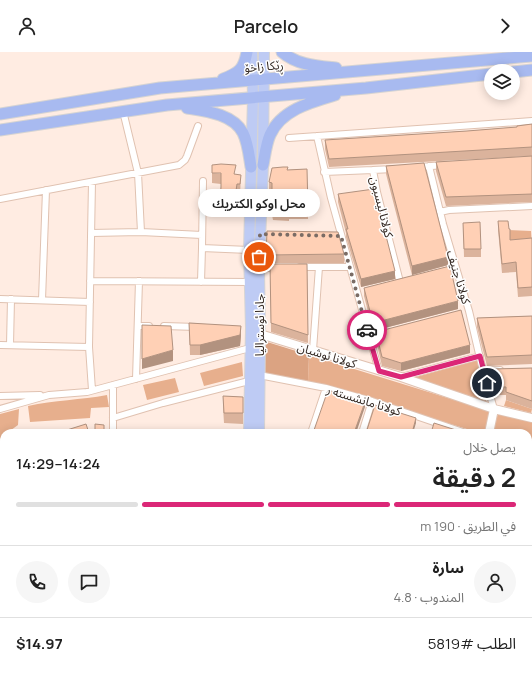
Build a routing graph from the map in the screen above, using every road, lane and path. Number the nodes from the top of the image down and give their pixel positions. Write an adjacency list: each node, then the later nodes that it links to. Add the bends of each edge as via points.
1 (247, 52): 14 (highway, via 242,69 237,73)
2 (252, 52): 13 (main road)
3 (264, 52): 12 (main road)
4 (282, 52): 6 (highway, via 305,63)
5 (532, 56): 6 (highway, ڕێکا زاخۆ)
6 (364, 70): 12 (highway, ڕێکا زاخۆ)
7 (532, 70): 8 (highway)
8 (520, 71)
9 (520, 72): 11 (street)
10 (484, 75): 15 (highway)
11 (532, 76)
12 (264, 79): 13 (highway, ڕێکا زاخۆ); 16 (main road)
13 (252, 80): 14 (highway, ڕێکا زاخۆ); 16 (main road)
14 (202, 84): 19 (highway, ڕێکا زاخۆ, via 160,88)
15 (366, 88): 16 (highway); 25 (highway, via 322,99 294,110 280,120 270,135)
16 (259, 97): 17 (highway); 25 (main road, جادا ئوسترالیا); 27 (main road, جادا ئوسترالیا)
17 (167, 105): 18 (highway); 27 (highway, via 197,109 231,121 242,132)
18 (123, 111): 22 (highway); 31 (street)
19 (0, 114)
20 (532, 121): 23 (street)
21 (198, 126): 31 (street, via 187,156 179,165)
22 (0, 130)
23 (317, 136): 24 (street); 30 (street)
24 (289, 138)
25 (263, 165): 52 (main road, جادا ئوسترالیا, via 264,234)
26 (452, 165): 28 (street, كولانا ليسبون)
27 (251, 166): 48 (main road, جادا ئوسترالیا)
28 (429, 166): 29 (street, كولانا ليسبون); 41 (street, كولانا جنيف)
29 (373, 170): 30 (street); 35 (street, كولانا ليسبون)
30 (324, 172): 38 (street)
31 (138, 173): 33 (street); 42 (street)
32 (203, 181): 44 (street)
33 (92, 182): 34 (street); 43 (street)
34 (46, 190): 39 (street); 67 (street)
35 (377, 192): 36 (street); 61 (street, كولانا ليسبون)
36 (369, 193)
37 (338, 197): 38 (street)
38 (330, 198): 46 (street)
39 (0, 199)
40 (532, 206): 41 (street)
41 (440, 212): 54 (street, كولانا جنيف)
42 (141, 232): 43 (street); 44 (street)
43 (91, 233): 57 (street)
44 (202, 235): 47 (street)
45 (334, 236): 46 (street)
46 (341, 236): 51 (street)
47 (202, 248): 48 (street); 59 (street)
48 (249, 250): 60 (main road, جادا ئوسترالیا)
49 (319, 266): 50 (street); 51 (street); 84 (street)
50 (296, 267)
51 (350, 267): 64 (street)
52 (259, 268): 53 (street); 77 (main road, جادا ئوسترالیا)
53 (281, 268)
54 (456, 268): 55 (street); 69 (street, كولانا جنيف)
55 (449, 270)
56 (407, 280): 61 (street)
57 (90, 281): 58 (street); 68 (street)
58 (139, 281): 59 (street); 73 (street)
59 (201, 282): 60 (street)
60 (251, 282): 83 (main road, جادا ئوسترالیا, via 247,328)
61 (400, 282): 62 (street)
62 (393, 284)
63 (364, 291): 64 (street)
64 (357, 293): 79 (street)
65 (0, 299): 66 (street)
66 (11, 299): 67 (street); 81 (street)
67 (42, 300): 68 (street)
68 (90, 302): 82 (street)
69 (470, 311): 70 (street); 71 (street, كولانا جنيف)
70 (462, 313)
71 (472, 322): 72 (street); 85 (street, كولانا جنيف)
72 (480, 322)
73 (138, 326): 74 (street); 91 (street)
74 (153, 326)
75 (160, 326): 76 (street)
76 (206, 327)
77 (260, 334): 84 (street, كولانا ئوشيان); 89 (main road, جادا ئوسترالیا)
78 (377, 335): 79 (street)
79 (369, 337): 87 (street)
80 (0, 345): 81 (street)
81 (10, 345): 82 (street)
82 (89, 347): 95 (street)
83 (250, 348): 91 (street); 92 (main road, جادا ئوسترالیا)
84 (313, 350): 87 (street, كولانا ئوشيان)
85 (480, 356): 88 (street, كولانا جنيف); 90 (street)
86 (504, 370): 88 (street)
87 (379, 371): 90 (street, كولانا ئوشيان)
88 (483, 371): 100 (street, كولانا جنيف)
89 (259, 375): 94 (street, كولانا مانشسته ر); 105 (main road, جادا ئوسترالیا)
90 (401, 377): 100 (street, كولانا ئوشيان)
91 (136, 379): 93 (street)
92 (249, 381): 101 (street); 104 (main road, جادا ئوسترالیا)
93 (113, 385): 95 (street); 101 (street)
94 (326, 388): 98 (street, كولانا مانشسته ر); 106 (street)
95 (92, 390): 96 (street)
96 (50, 395): 97 (street); 99 (street)
97 (0, 396)
98 (372, 401): 107 (street); 108 (street, كولانا مانشسته ر)
99 (0, 408)
100 (494, 409): 102 (street, كولانا ئوشيان); 109 (street, كولانا جنيف)
101 (113, 418): 103 (street)
102 (532, 418)
103 (113, 429)
104 (249, 429)
105 (259, 429)
106 (312, 429)
107 (363, 429)
108 (454, 429)
109 (490, 429)

